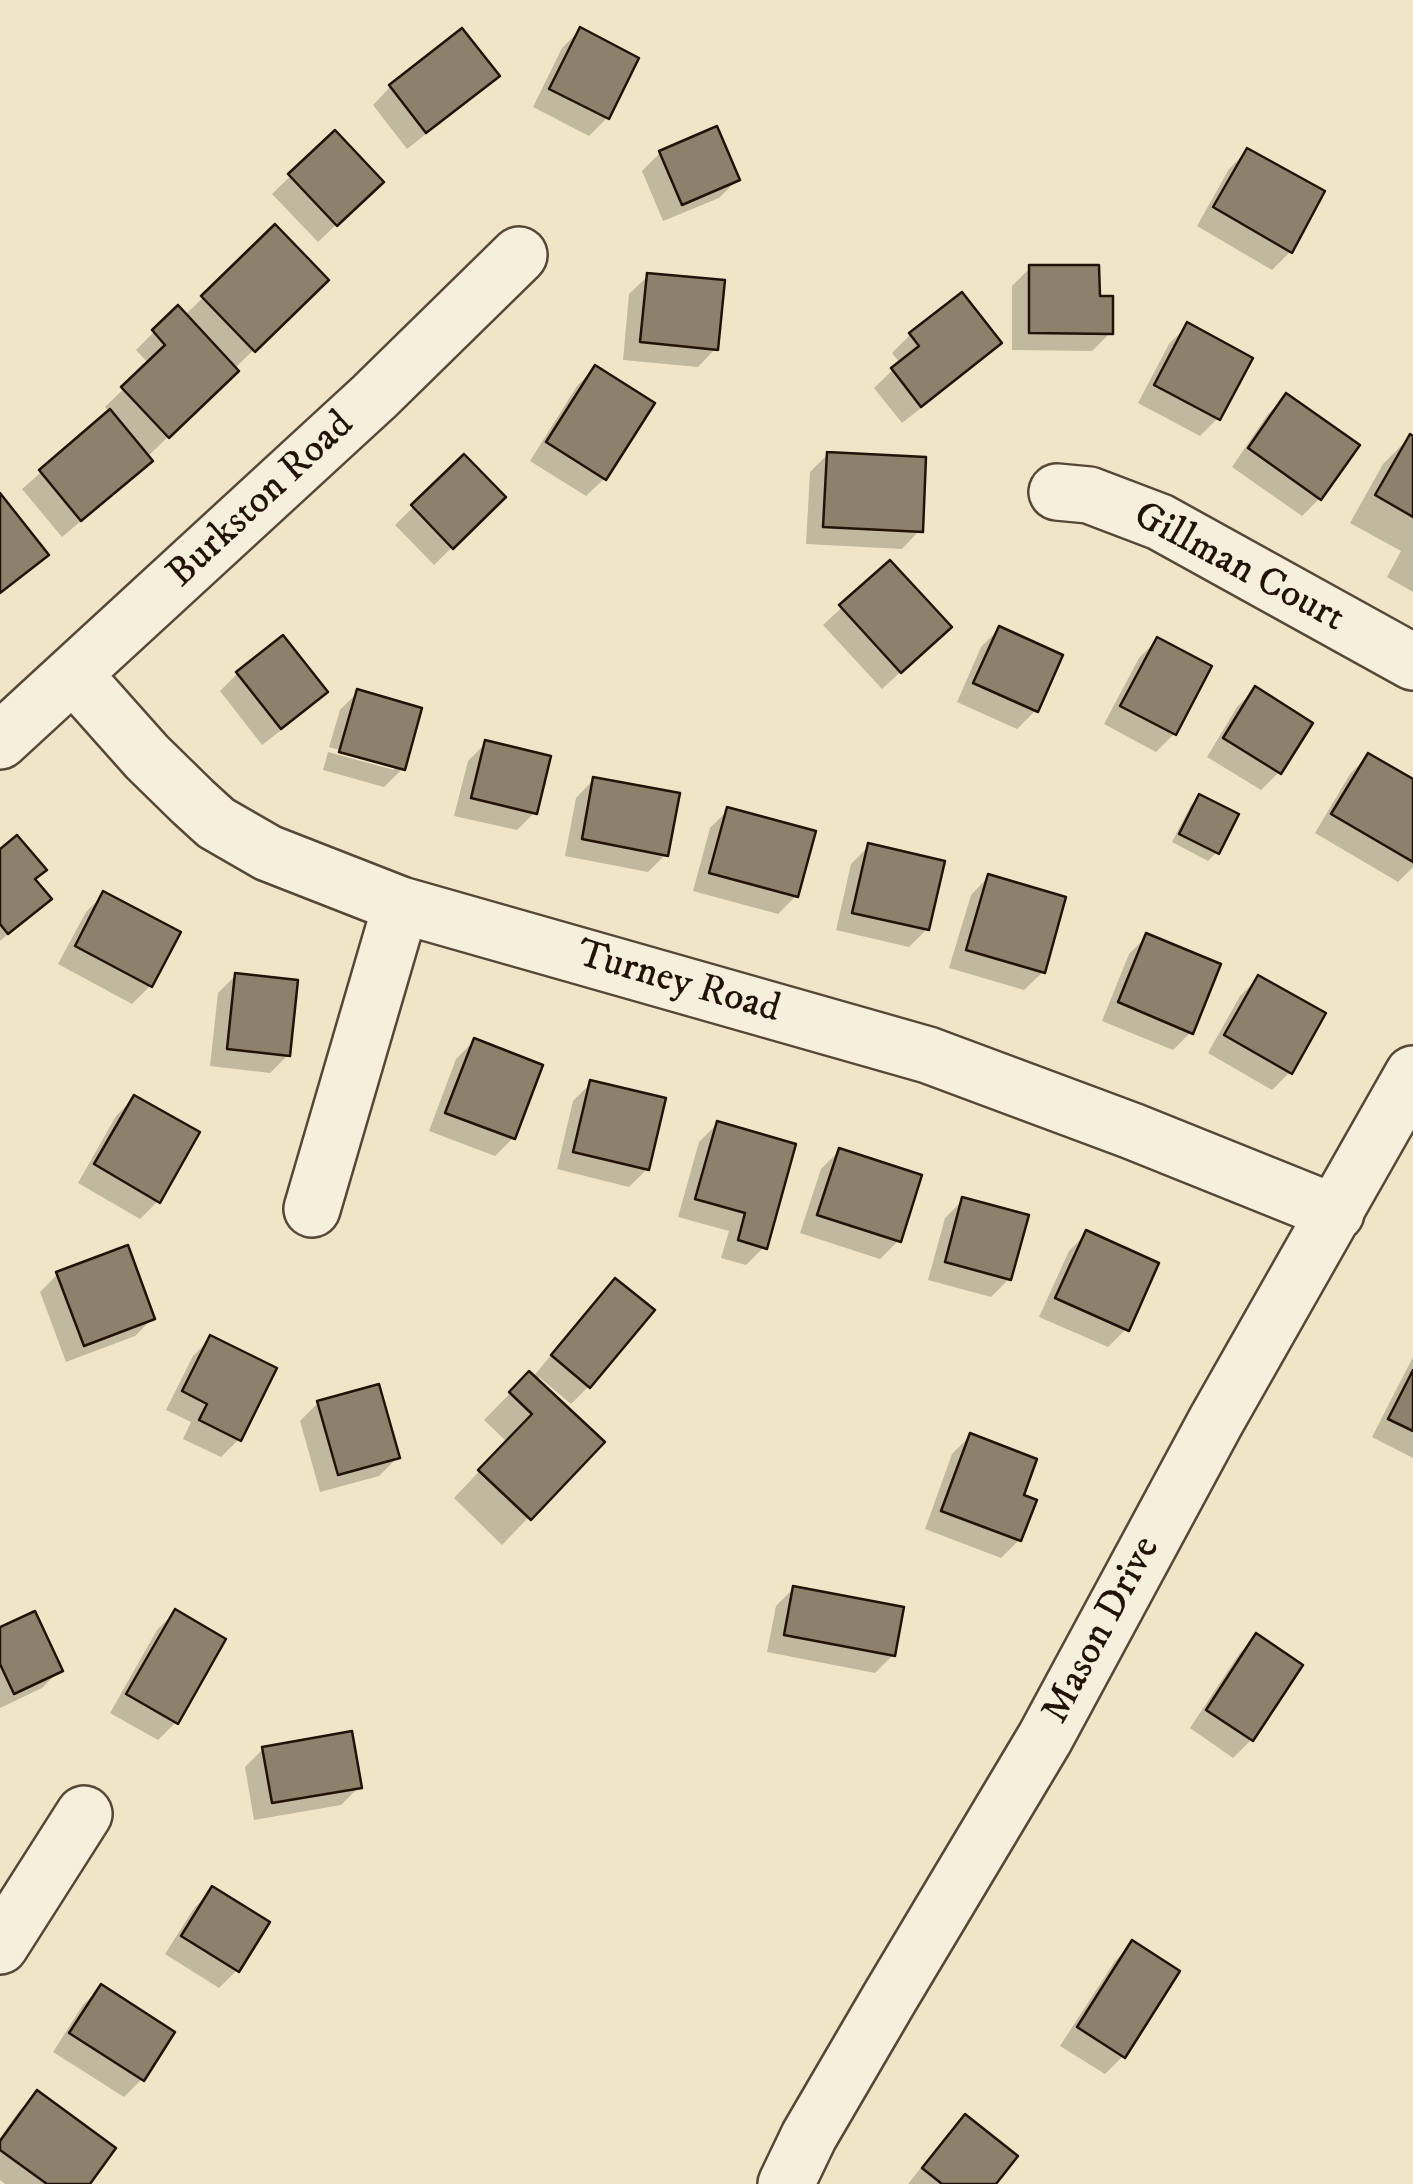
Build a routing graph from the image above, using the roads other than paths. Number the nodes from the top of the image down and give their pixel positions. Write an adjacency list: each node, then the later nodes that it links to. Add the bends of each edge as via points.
1 (518, 255): 4 (street, Burkston Road)
2 (1057, 492): 3 (street, Gillman Court, via 1089,495 1160,522)
3 (1413, 662)
4 (74, 675): 5 (street, Burkston Road); 6 (street, Turney Road, via 216,822 268,853)
5 (0, 741)
6 (401, 906): 8 (street); 9 (street, Turney Road, via 928,1056)
7 (1413, 1074): 9 (street, Mason Drive)
8 (312, 1210)
9 (1336, 1213): 12 (street, Mason Drive, via 1045,1738)
10 (84, 1814): 11 (street)
11 (0, 1946)
12 (786, 2184)

